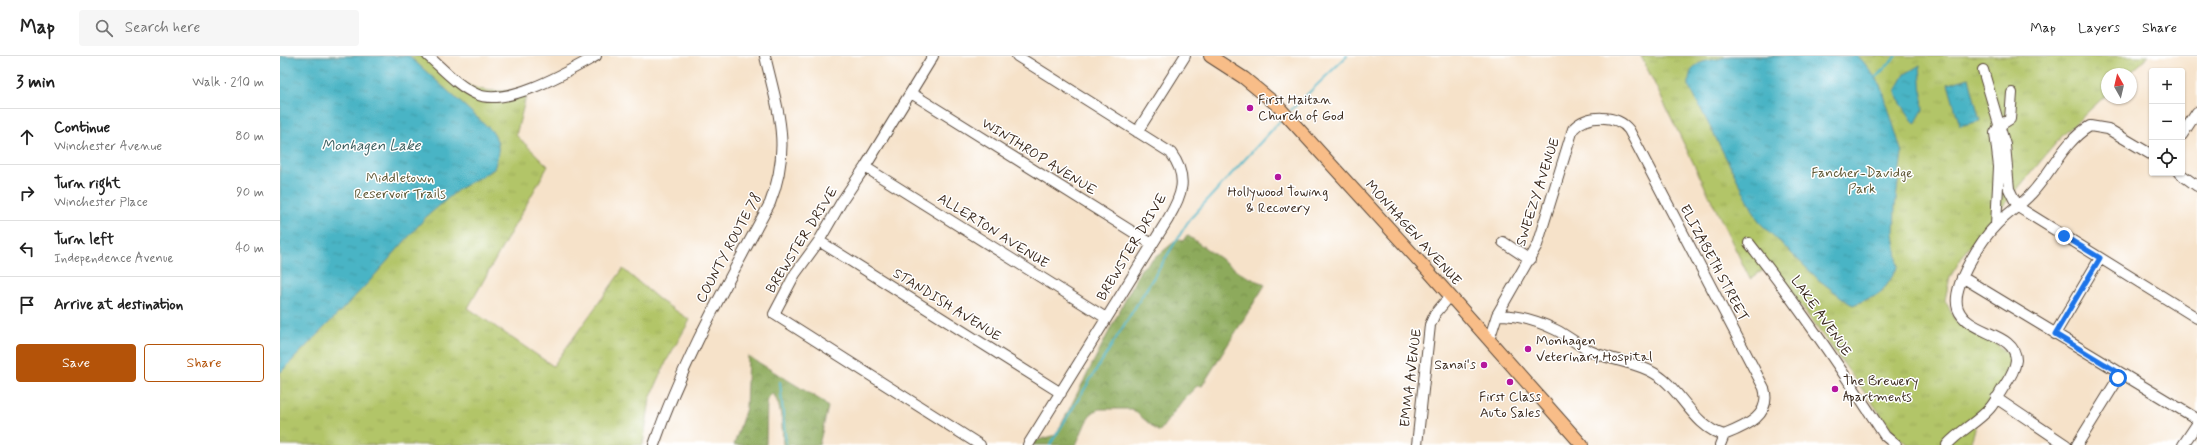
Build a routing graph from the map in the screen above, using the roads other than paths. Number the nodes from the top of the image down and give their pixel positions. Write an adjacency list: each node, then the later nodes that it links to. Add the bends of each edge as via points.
1 (428, 56): 2 (street, via 463,86 476,94 492,98 524,90 554,78)
2 (596, 56)
3 (765, 56): 41 (street, COUNTY ROUTE 78, via 782,133 783,151 778,182 770,203 688,359)
4 (933, 56): 9 (street, BREWSTER DRIVE)
5 (1017, 56): 15 (street, BREWSTER DRIVE)
6 (1185, 56): 15 (street)
7 (1210, 56): 29 (main road, MONHAGEN AVENUE, via 1244,78 1277,105)
8 (1983, 70): 12 (street)
9 (911, 93): 17 (street, BREWSTER DRIVE); 25 (street, WINTHROP AVENUE)
10 (2012, 93): 12 (street, via 2010,119)
11 (2197, 112): 14 (street)
12 (1999, 126): 20 (street, via 2005,145 2009,189); 21 (street, via 1995,133 1999,167)
13 (1629, 130): 27 (street, SWEEZY AVENUE, via 1624,123 1607,118 1591,119 1573,129 1538,245); 40 (street, ELIZABETH STREET, via 1755,370 1767,398 1764,410 1743,427)
14 (2185, 130)
15 (1137, 132): 25 (street, BREWSTER DRIVE, via 1171,154 1178,163 1182,179 1176,204)
16 (2149, 153): 20 (street, via 2108,129 2090,126 2070,141 2032,193)
17 (865, 167): 22 (street, BREWSTER DRIVE); 31 (street, ALLERTON AVENUE)
18 (2183, 176): 19 (street)
19 (2197, 186)
20 (2018, 207): 21 (street); 26 (street)
21 (1996, 225): 28 (street)
22 (819, 241): 36 (street, STANDISH AVENUE); 42 (street, BREWSTER DRIVE, via 795,274 774,314)
23 (1503, 242): 27 (street)
24 (1749, 243): 47 (street, LAKE AVENUE, via 1779,279 1885,436)
25 (1152, 244): 31 (street, BREWSTER DRIVE)
26 (2100, 258): 32 (street); 33 (street)
27 (1530, 260): 30 (street, SWEEZY AVENUE)
28 (1962, 278): 33 (street); 37 (street, via 1956,298 1961,314 1967,322 2011,345 2015,353 2016,361 2012,374)
29 (1450, 296): 34 (main road, MONHAGEN AVENUE); 44 (street, EMMA AVENUE, via 1435,314 1430,325)
30 (1498, 315): 34 (street, SWEEZY AVENUE); 40 (street, via 1515,315 1549,327 1590,351 1653,372 1665,381 1694,415 1716,433)
31 (1106, 318): 36 (street, BREWSTER DRIVE)
32 (2197, 318)
33 (2055, 334): 35 (street)
34 (1489, 340): 45 (main road, MONHAGEN AVENUE)
35 (2121, 374): 38 (street); 50 (street)
36 (1061, 393): 43 (street, BREWSTER DRIVE)
37 (1996, 398): 48 (street, via 1990,408); 49 (street)
38 (2197, 419)
39 (2197, 424): 51 (street)
40 (1724, 435): 46 (street)
41 (654, 445)
42 (980, 445)
43 (1028, 445)
44 (1417, 445)
45 (1582, 445)
46 (1720, 445)
47 (1896, 445)
48 (1946, 445)
49 (2066, 445)
50 (2076, 445)
51 (2183, 445)

